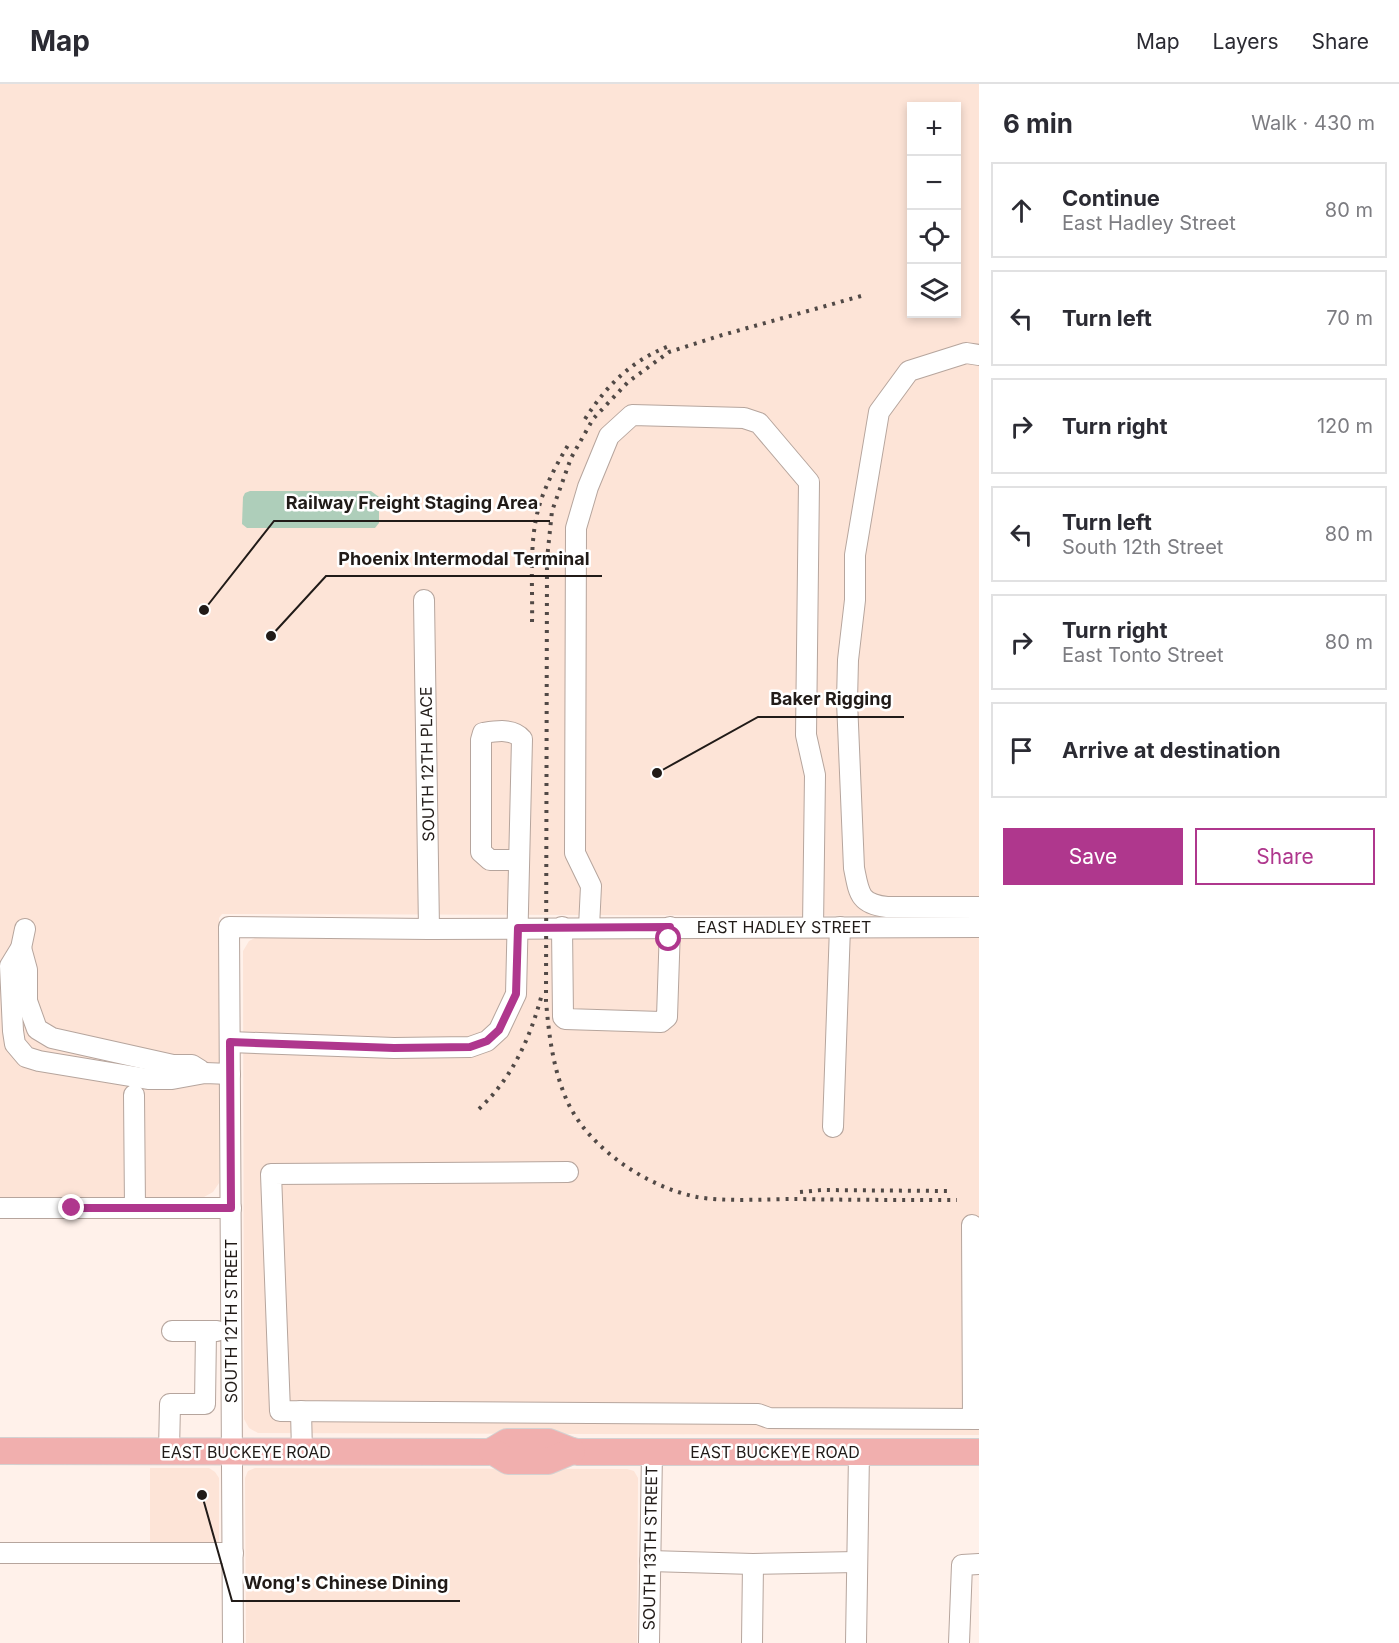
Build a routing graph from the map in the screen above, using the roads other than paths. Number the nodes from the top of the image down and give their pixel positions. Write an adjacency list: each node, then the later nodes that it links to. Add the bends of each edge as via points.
1 (979, 355): 4 (street, via 966,353 909,371 879,412 855,555 847,701 854,868 858,889 866,902 887,907)
2 (424, 600): 13 (street, SOUTH 12TH PLACE)
3 (518, 860): 3 (street, via 522,739 518,734 499,731 483,734 481,852 490,860); 12 (street)
4 (979, 907)
5 (229, 927): 13 (street, EAST HADLEY STREET); 14 (street, SOUTH 12TH STREET)
6 (562, 927): 7 (street, EAST HADLEY STREET); 8 (street, via 562,1017 661,1022 668,1017); 12 (street, EAST HADLEY STREET)
7 (589, 927): 8 (street, EAST HADLEY STREET); 9 (street, via 591,886 575,852 576,528 609,436 632,415 744,418 759,423 809,482 806,735 815,775)
8 (670, 927): 9 (street, EAST HADLEY STREET)
9 (813, 927): 10 (street, EAST HADLEY STREET)
10 (840, 927): 11 (street, EAST HADLEY STREET); 18 (street)
11 (979, 927)
12 (518, 928): 13 (street, EAST HADLEY STREET); 14 (street, via 516,994 499,1030 487,1041 470,1047 394,1048)
13 (429, 929)
14 (230, 1042): 16 (street, SOUTH 12TH STREET)
15 (205, 1073): 15 (street, via 192,1065 173,1065 52,1038 37,1029 27,1001 23,939 10,966 10,1004 15,1044 26,1057 148,1079); 16 (street)
16 (230, 1074): 22 (street, SOUTH 12TH STREET)
17 (134, 1095): 21 (street)
18 (833, 1127)
19 (568, 1172): 27 (street, via 271,1174 280,1411)
20 (0, 1208): 21 (street)
21 (135, 1208): 22 (street)
22 (231, 1208): 24 (street, SOUTH 12TH STREET)
23 (972, 1225): 28 (street)
24 (231, 1330): 26 (street); 31 (street, SOUTH 12TH STREET)
25 (172, 1331): 26 (street)
26 (206, 1331): 30 (street, via 205,1404 170,1404)
27 (302, 1411): 28 (street); 32 (street)
28 (974, 1419): 34 (street)
29 (0, 1451): 30 (main road, EAST BUCKEYE ROAD)
30 (169, 1451): 31 (main road, EAST BUCKEYE ROAD)
31 (232, 1451): 32 (main road, EAST BUCKEYE ROAD); 37 (street, SOUTH 12TH STREET)
32 (302, 1452): 33 (main road, EAST BUCKEYE ROAD, via 492,1451 508,1461 548,1461 572,1451)
33 (652, 1452): 35 (main road, EAST BUCKEYE ROAD); 38 (street, SOUTH 13TH STREET)
34 (974, 1452): 35 (main road, EAST BUCKEYE ROAD)
35 (859, 1453): 39 (street)
36 (0, 1553): 37 (street)
37 (233, 1553): 42 (street, SOUTH 12TH STREET)
38 (651, 1561): 40 (street); 43 (street, SOUTH 13TH STREET)
39 (857, 1562): 40 (street); 45 (street)
40 (753, 1564): 44 (street)
41 (979, 1564): 46 (street, via 962,1565)
42 (233, 1643)
43 (648, 1643)
44 (752, 1643)
45 (856, 1643)
46 (959, 1643)

